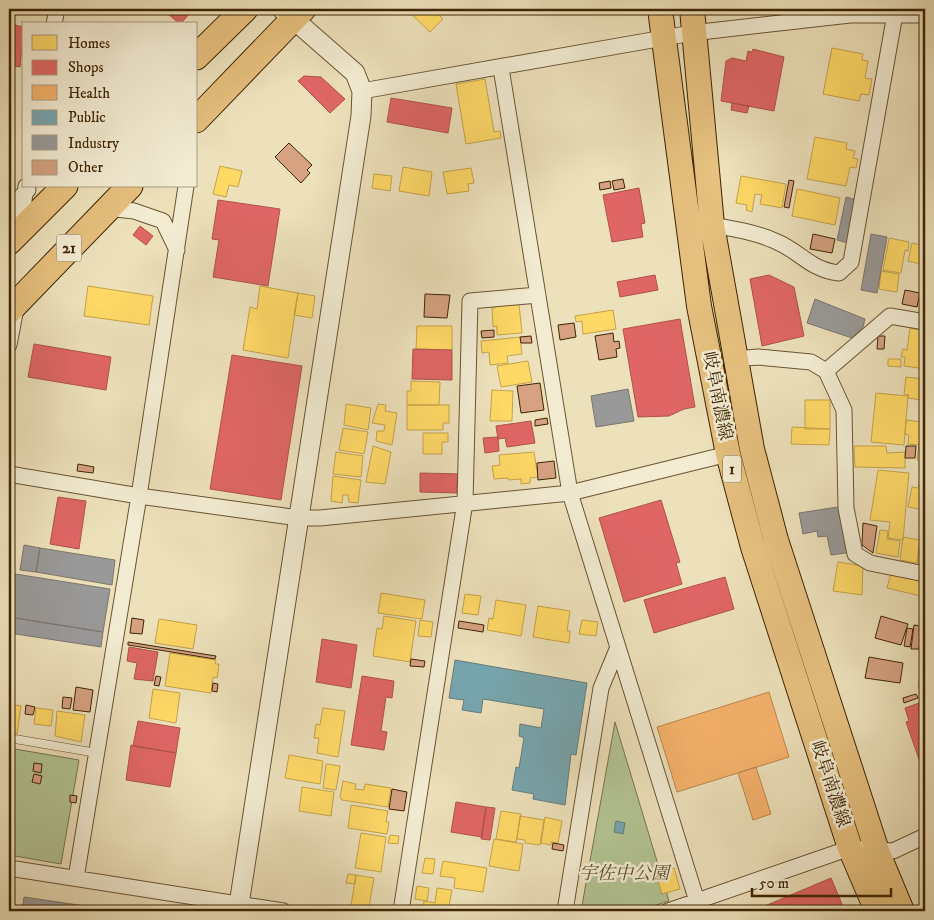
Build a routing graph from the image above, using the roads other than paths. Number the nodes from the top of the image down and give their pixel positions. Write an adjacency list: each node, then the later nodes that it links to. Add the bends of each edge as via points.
1 (57, 9): 9 (street)
2 (245, 9): 12 (highway)
3 (660, 9): 11 (main road, 岐阜南濃線 / 1)
4 (692, 9): 10 (main road, 岐阜南濃線 / 1)
5 (293, 12): 14 (street, via 355,73); 15 (highway)
6 (850, 12): 7 (street); 10 (street)
7 (895, 14): 8 (street); 22 (street, via 851,262 840,273 824,272 777,241 744,230)
8 (925, 15)
9 (54, 22)
10 (692, 33): 11 (street); 22 (main road, 岐阜南濃線 / 1)
11 (663, 39): 13 (street); 31 (main road, 岐阜南濃線 / 1, via 699,306)
12 (198, 55)
13 (501, 68): 14 (street); 25 (street)
14 (362, 91): 36 (street, via 361,116)
15 (198, 121)
16 (27, 188): 20 (street); 23 (street)
17 (63, 188): 23 (highway)
18 (128, 188): 21 (highway, 21)
19 (186, 188): 24 (street)
20 (9, 207)
21 (107, 208): 24 (street, via 134,211 163,221); 26 (highway, 21)
22 (712, 225): 29 (main road, 岐阜南濃線 / 1)
23 (14, 236)
24 (177, 250): 34 (street)
25 (538, 295): 33 (street); 35 (street, via 470,301)
26 (13, 306): 28 (street)
27 (925, 322): 30 (street, via 890,316)
28 (9, 344)
29 (735, 358): 30 (street, via 811,362); 43 (main road, 岐阜南濃線 / 1, via 752,449 776,540)
30 (826, 371): 37 (street, via 844,410 846,508 855,554 870,563)
31 (728, 454): 33 (street); 42 (main road, 岐阜南濃線 / 1, via 753,547)
32 (9, 474): 34 (street)
33 (570, 493): 35 (street); 38 (street)
34 (139, 496): 36 (street); 40 (street)
35 (465, 502): 36 (street); 49 (street)
36 (299, 518): 47 (street)
37 (925, 574)
38 (618, 648): 46 (street); 50 (street, via 601,688)
39 (9, 738): 40 (lane)
40 (97, 753): 45 (street)
41 (925, 836): 43 (street, via 893,851)
42 (850, 848): 43 (street); 46 (street); 52 (main road, 岐阜南濃線 / 1)
43 (877, 851): 53 (main road, 岐阜南濃線 / 1)
44 (9, 868): 45 (street)
45 (76, 878): 47 (street)
46 (698, 907): 51 (street)
47 (238, 908): 48 (street)
48 (283, 911)
49 (402, 911)
50 (565, 911)
51 (668, 911)
52 (877, 911)
53 (902, 911)

